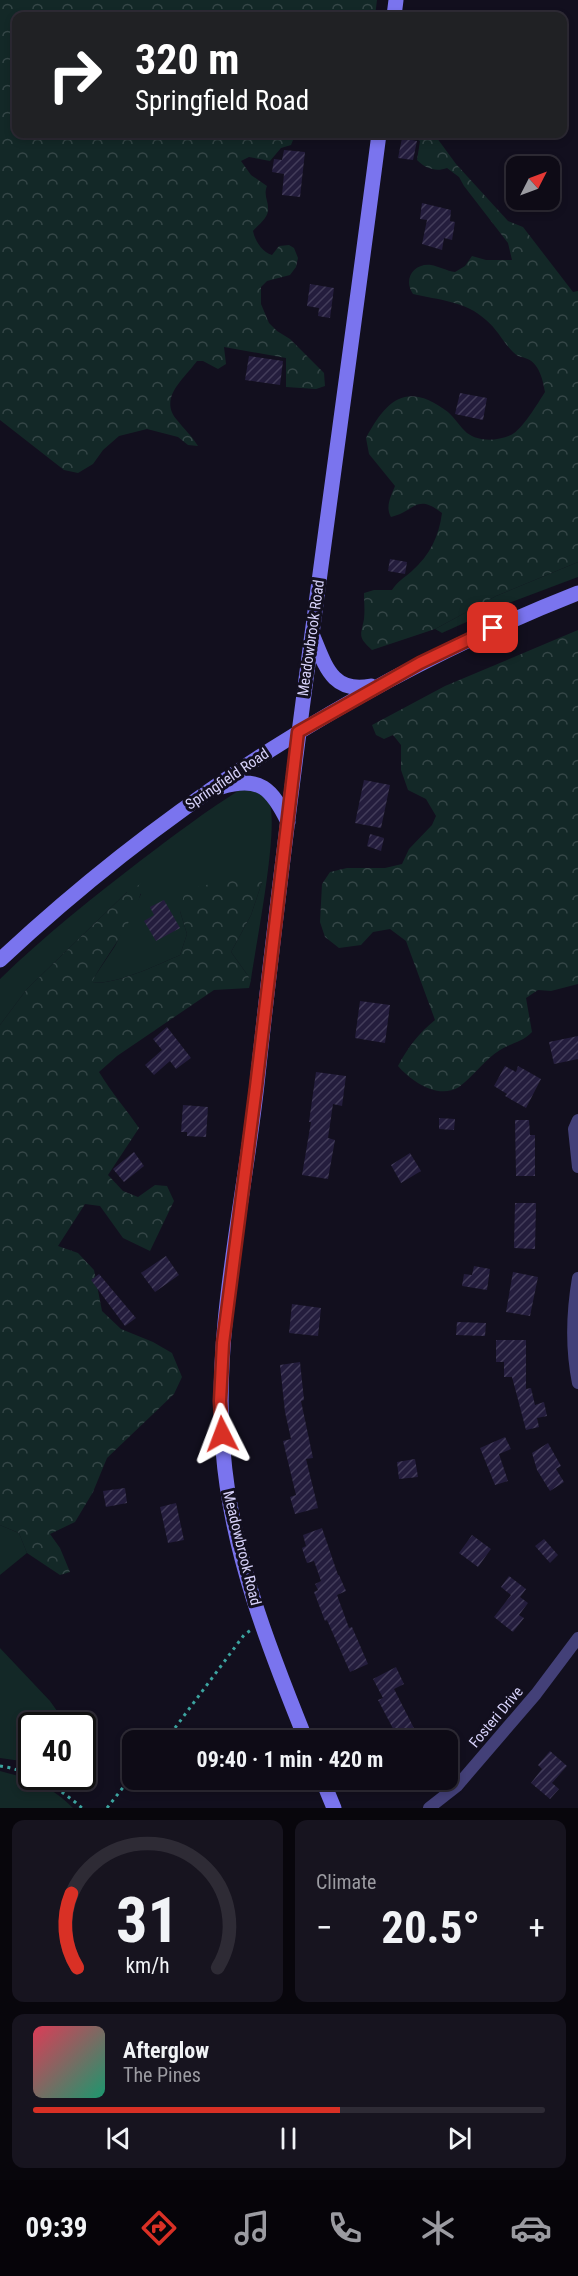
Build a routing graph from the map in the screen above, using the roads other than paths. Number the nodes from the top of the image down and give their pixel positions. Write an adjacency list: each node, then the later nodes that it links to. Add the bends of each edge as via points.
1 (378, 138): 3 (street, Meadowbrook Road)
2 (578, 593): 4 (street, Springfield Road, via 474,637)
3 (312, 632): 4 (street, via 339,684 361,688); 5 (street, Meadowbrook Road)
4 (383, 684): 5 (street, Springfield Road)
5 (298, 732): 6 (street, Springfield Road); 7 (street, Meadowbrook Road)
6 (208, 791): 7 (street, via 245,782 258,785 277,799); 8 (street, Springfield Road, via 110,864)
7 (288, 822): 14 (street, Meadowbrook Road, via 223,1343 220,1401 229,1507 243,1565)
8 (0, 960)
9 (578, 1120): 10 (street, via 574,1129)
10 (578, 1167)
11 (578, 1278): 12 (street, via 572,1335)
12 (578, 1383)
13 (578, 1638): 17 (street, Fosteri Drive, via 457,1786)
14 (302, 1730)
15 (327, 1790): 16 (street)
16 (334, 1808)
17 (429, 1808)

